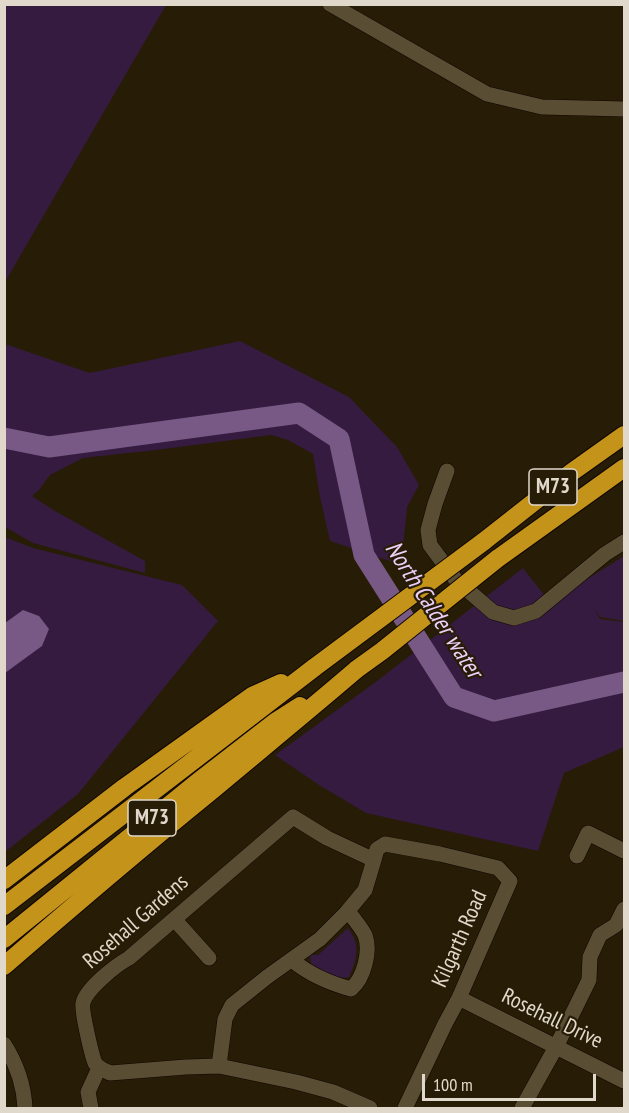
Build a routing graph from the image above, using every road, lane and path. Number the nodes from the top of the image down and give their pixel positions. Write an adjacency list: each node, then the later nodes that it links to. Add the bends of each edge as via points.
1 (330, 4): 2 (street, via 487,94 542,107)
2 (624, 109)
3 (624, 435): 7 (highway, M73, bridge)
4 (624, 468): 8 (highway, M73, bridge, via 497,559)
5 (447, 471): 6 (street, via 428,530 430,545 456,580 493,612 514,618 536,611)
6 (624, 542)
7 (291, 681): 13 (highway, M73, via 252,696); 14 (highway, M73)
8 (307, 706): 12 (highway, M73, via 275,722); 23 (highway)
9 (624, 851): 10 (street, via 588,833)
10 (578, 856)
11 (374, 860): 16 (street, via 365,890); 17 (street, Rosehall Gardens, via 293,817); 24 (street, Kilgarth Road, via 377,849 385,844 498,868 510,881)
12 (88, 870): 19 (highway, M73); 20 (highway)
13 (4, 880)
14 (4, 906)
15 (624, 909): 18 (street)
16 (348, 911): 22 (street); 22 (street, via 365,935 367,950 364,966 351,989 314,976)
17 (174, 919): 21 (street); 28 (street, Rosehall Gardens, via 114,967 83,1002 94,1061)
18 (620, 927): 26 (street, via 600,935 590,957 589,980)
19 (4, 939)
20 (4, 948)
21 (209, 958)
22 (292, 960): 27 (street, via 232,1005 225,1019)
23 (4, 966)
24 (459, 998): 26 (street, Rosehall Drive); 34 (street, Kilgarth Road)
25 (4, 1044): 31 (street, via 21,1080)
26 (556, 1047): 29 (street, Rosehall Drive); 35 (street)
27 (219, 1066): 28 (street, via 110,1073); 30 (street, via 296,1082)
28 (99, 1068): 32 (street, via 88,1092)
29 (624, 1081)
30 (335, 1102): 33 (street)
31 (25, 1108)
32 (91, 1108)
33 (370, 1108)
34 (405, 1108)
35 (522, 1108)

